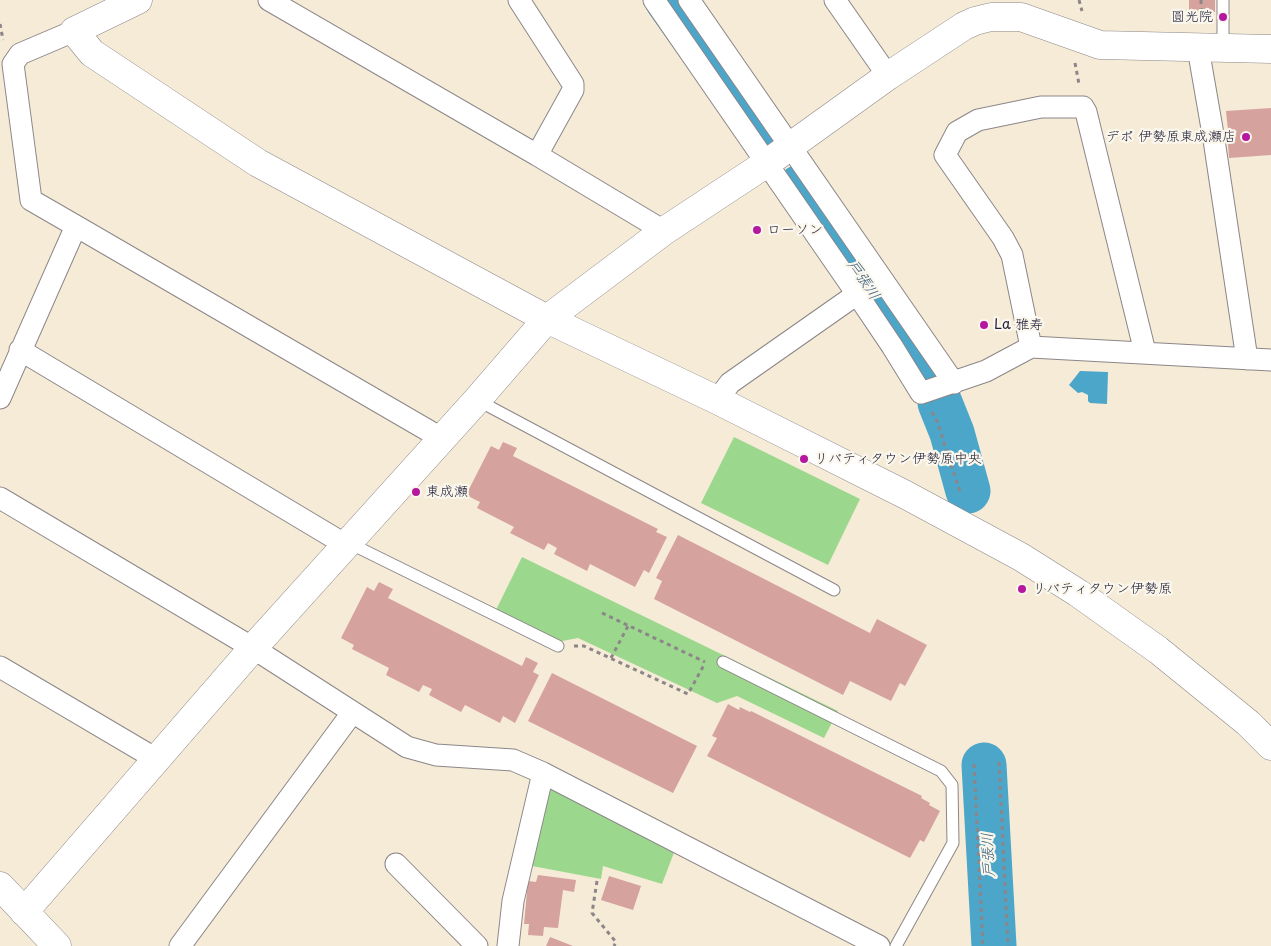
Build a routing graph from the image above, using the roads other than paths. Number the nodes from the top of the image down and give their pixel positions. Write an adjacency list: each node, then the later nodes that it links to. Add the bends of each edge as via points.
1 (138, 0): 9 (street)
2 (269, 0): 15 (street)
3 (519, 0): 15 (street, via 573,84 573,90)
4 (654, 0): 16 (street)
5 (689, 0): 14 (street)
6 (835, 0): 13 (street)
7 (1223, 0): 10 (lane)
8 (1019, 8): 10 (street, via 1071,35 1100,45); 13 (street, via 964,26)
9 (74, 32): 12 (street, via 20,54); 20 (street, via 92,53 258,162)
10 (1210, 48): 11 (street); 24 (street, via 1214,140)
11 (1271, 49)
12 (6, 68): 17 (street, via 30,200)
13 (888, 76): 14 (street)
14 (790, 146): 16 (street); 26 (street)
15 (537, 155): 18 (street)
16 (767, 162): 18 (street); 19 (street)
17 (76, 226): 22 (street); 30 (street)
18 (664, 231): 20 (street)
19 (857, 294): 26 (street, via 921,394); 29 (street, via 730,383)
20 (547, 319): 28 (street); 29 (street)
21 (1031, 348): 23 (street); 23 (street, via 1012,255 945,155 957,132 978,120 1041,107 1083,107); 26 (street)
22 (20, 350): 27 (street); 32 (street)
23 (1145, 352): 24 (street)
24 (1246, 359): 25 (street)
25 (1271, 360)
26 (954, 383)
27 (0, 398)
28 (477, 400): 30 (street); 33 (lane)
29 (717, 400): 39 (street, via 1022,557 1150,644 1248,723)
30 (441, 438): 32 (street)
31 (0, 498): 35 (street)
32 (347, 544): 34 (lane); 35 (street)
33 (834, 590)
34 (558, 646)
35 (252, 648): 38 (street); 40 (street)
36 (724, 662): 50 (lane, via 941,771 952,785 952,843)
37 (0, 667): 40 (street)
38 (352, 713): 41 (street, via 407,747 436,755 513,760); 46 (street)
39 (1271, 746)
40 (156, 759): 44 (street)
41 (542, 773): 48 (street, via 513,901); 49 (street)
42 (396, 864): 47 (street)
43 (0, 886): 44 (street)
44 (24, 912): 45 (street)
45 (57, 946)
46 (180, 946)
47 (477, 946)
48 (508, 946)
49 (879, 946)
50 (896, 946)

